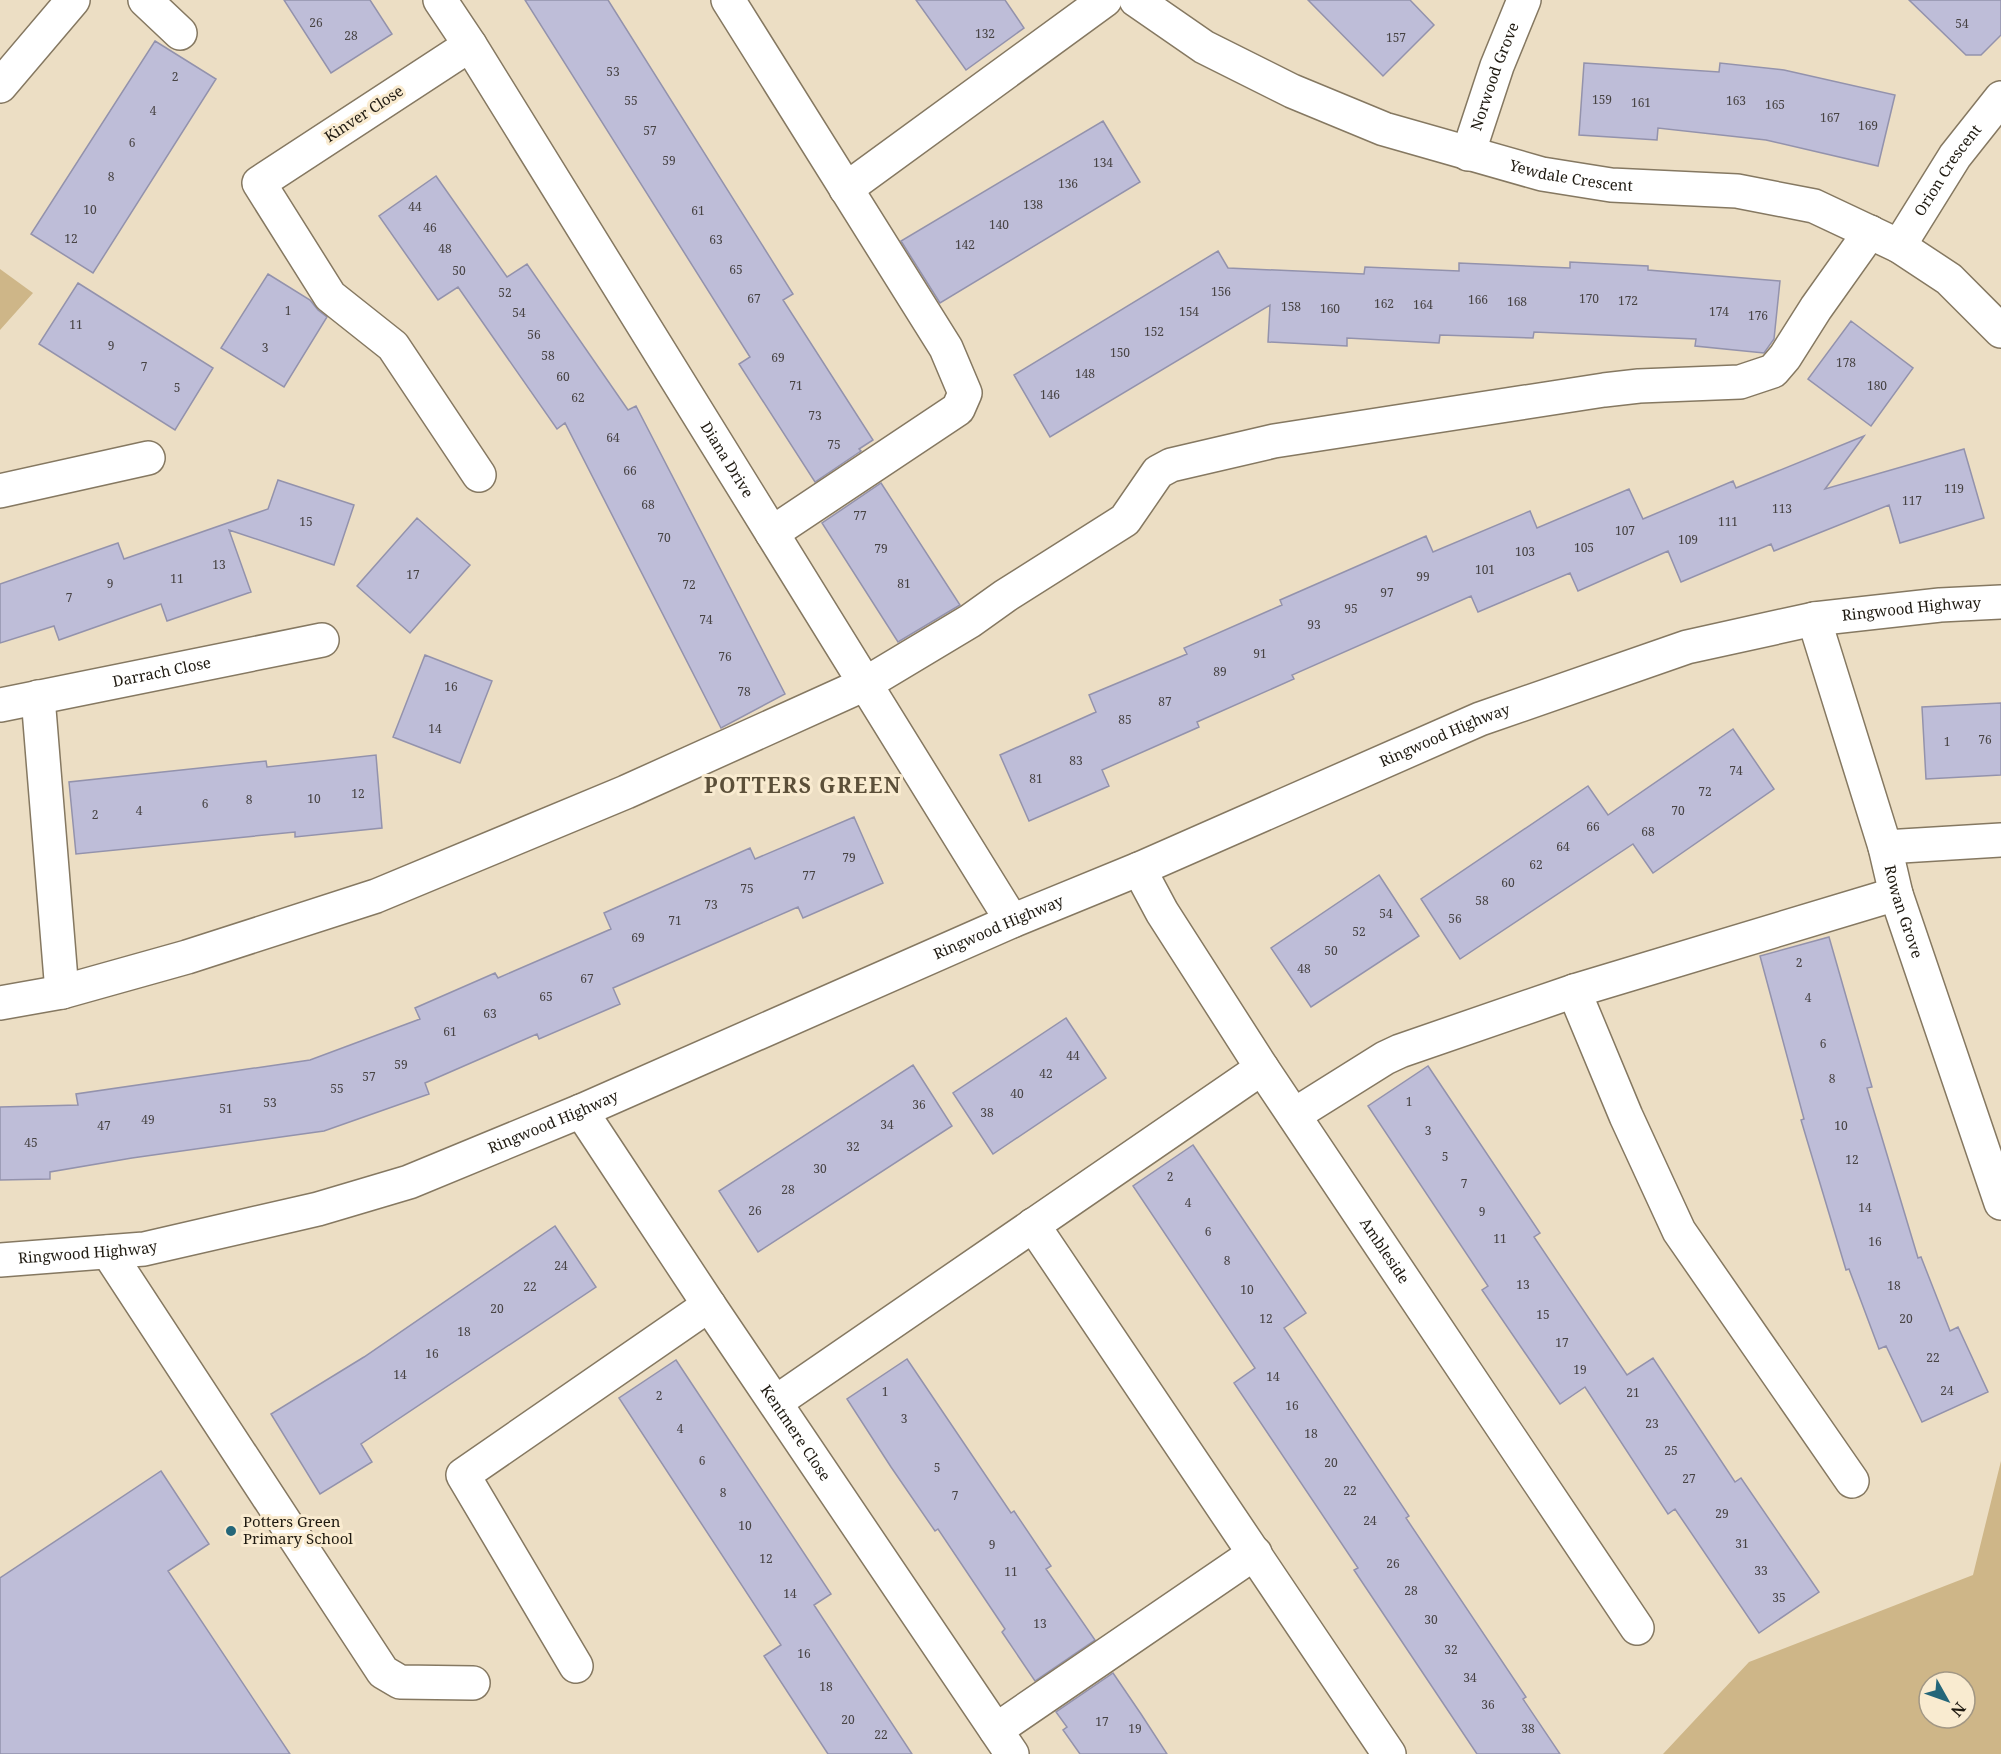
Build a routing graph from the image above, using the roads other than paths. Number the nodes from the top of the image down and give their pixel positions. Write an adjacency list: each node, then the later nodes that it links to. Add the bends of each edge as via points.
1 (73, 0): 10 (street)
2 (145, 0): 8 (street)
3 (440, 0): 9 (street, Diana Drive)
4 (728, 0): 13 (street)
5 (1105, 0): 13 (street)
6 (1136, 0): 12 (street, Yewdale Crescent, via 1204,47 1292,91 1384,129)
7 (1524, 0): 12 (street, Norwood Grove)
8 (180, 33)
9 (470, 45): 18 (street, Kinver Close, via 259,183 330,296 393,346); 20 (street, Diana Drive)
10 (0, 87)
11 (2001, 98): 15 (street, Orion Crescent, via 1955,156)
12 (1468, 154): 14 (street, Yewdale Crescent, via 1542,174 1611,185 1737,191 1815,206)
13 (846, 189): 20 (street, via 946,348 965,393 958,409)
14 (1870, 232): 15 (street, Yewdale Crescent); 24 (street, via 1773,371 1740,382 1604,390 1274,441 1171,465 1158,472 1125,520)
15 (1899, 246): 16 (street, Yewdale Crescent, via 1949,279)
16 (2001, 331)
17 (148, 458): 19 (street)
18 (479, 475)
19 (0, 491)
20 (772, 533): 24 (street, Diana Drive)
21 (2001, 602): 22 (street, Ringwood Highway)
22 (1814, 619): 28 (street, Rowan Grove); 29 (street, Ringwood Highway, via 1688,647 1480,719)
23 (322, 640): 25 (street, Darrach Close)
24 (865, 684): 31 (street, Diana Drive); 33 (street, via 626,792 376,896 187,957)
25 (38, 697): 26 (street, Darrach Close); 33 (street)
26 (0, 705)
27 (2001, 840): 28 (street)
28 (1885, 847): 30 (street, Rowan Grove)
29 (1139, 869): 31 (street, Ringwood Highway); 35 (street, Ambleside, via 1162,912)
30 (1896, 894): 32 (street); 38 (street, Rowan Grove)
31 (1012, 921): 36 (street, Ringwood Highway)
32 (1574, 991): 37 (street, via 1385,1058); 44 (street, via 1679,1231)
33 (62, 992): 34 (street)
34 (0, 1004)
35 (1262, 1068): 37 (street, Ambleside); 39 (street)
36 (581, 1111): 40 (street, Ringwood Highway, via 409,1182 329,1206 144,1249); 42 (street, Kentmere Close)
37 (1294, 1116): 46 (street, Ambleside)
38 (2001, 1203)
39 (1034, 1225): 43 (street); 45 (street)
40 (108, 1252): 41 (street, Ringwood Highway); 48 (street, via 383,1672 400,1682)
41 (0, 1260)
42 (710, 1305): 43 (street, Kentmere Close); 47 (street, via 463,1475)
43 (776, 1402): 49 (street, Kentmere Close)
44 (1851, 1481)
45 (1255, 1552): 49 (street); 50 (street)
46 (1637, 1628)
47 (576, 1666)
48 (473, 1683)
49 (1004, 1742)
50 (1389, 1754)

